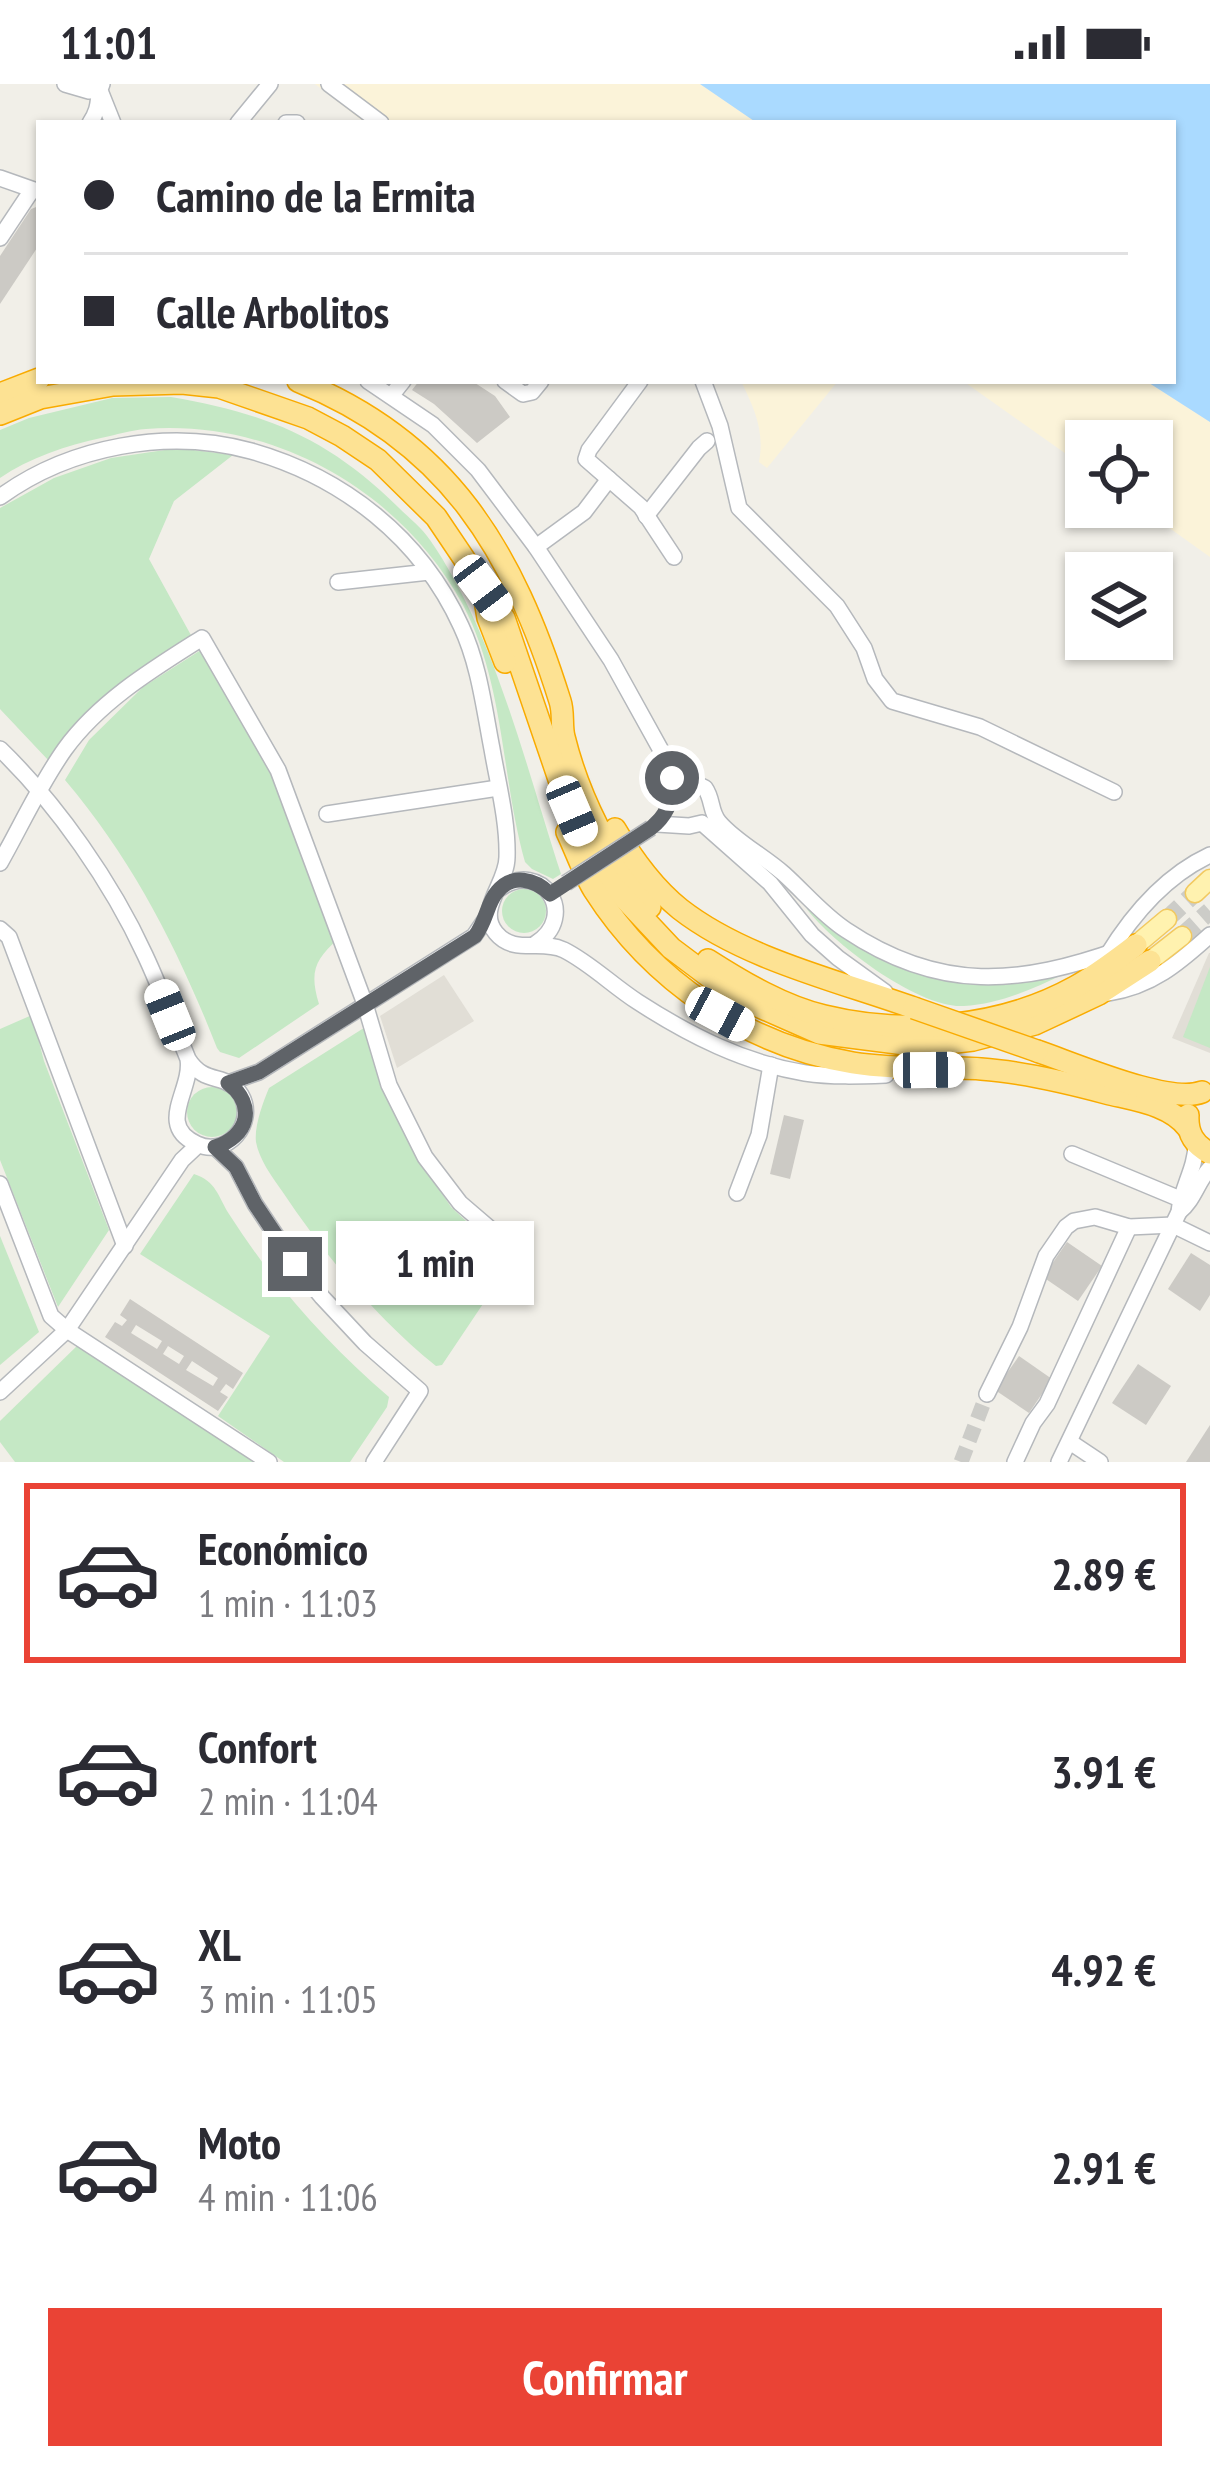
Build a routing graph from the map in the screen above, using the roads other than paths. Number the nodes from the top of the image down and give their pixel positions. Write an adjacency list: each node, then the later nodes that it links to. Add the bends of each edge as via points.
1 (65, 84): 4 (street)
2 (270, 84): 7 (street)
3 (328, 84): 8 (street)
4 (100, 86): 5 (street); 6 (street)
5 (92, 120)
6 (111, 120)
7 (240, 120)
8 (374, 120)
9 (0, 178): 10 (street)
10 (36, 191): 11 (street)
11 (0, 238)
12 (36, 380): 22 (highway)
13 (148, 384): 24 (highway, via 40,398)
14 (191, 384): 33 (highway, via 308,418 378,460 436,517)
15 (305, 384): 34 (highway, via 383,425 454,490 514,580)
16 (373, 384): 23 (street)
17 (401, 384): 23 (street)
18 (509, 384): 19 (street, via 523,394)
19 (539, 384)
20 (638, 384): 26 (street, via 585,457)
21 (704, 384): 40 (street, via 739,508 837,605 892,701 980,727)
22 (0, 394)
23 (391, 396): 29 (street, via 478,470)
24 (0, 415)
25 (707, 441): 28 (street)
26 (609, 478): 28 (street); 29 (street, via 584,512)
27 (0, 497): 31 (street, via 82,454 162,441 237,447 339,488 384,521)
28 (646, 516): 30 (street)
29 (536, 547): 36 (street)
30 (674, 557)
31 (429, 572): 32 (street); 38 (street, via 473,658)
32 (338, 582)
33 (483, 588): 60 (highway, via 505,617 562,785 611,884 671,948 735,996 818,1033 922,1044 1035,1024); 65 (highway, via 550,796 592,886 645,955 699,1001 758,1034 853,1063)
34 (562, 708): 60 (highway, via 578,780 623,872 679,937 761,991 823,1016 934,1026 1017,1011); 62 (highway, via 618,835 679,908 769,957)
35 (0, 749): 39 (street)
36 (673, 772): 37 (street); 41 (street)
37 (693, 783): 41 (street); 42 (street, via 710,793)
38 (498, 788): 43 (street); 49 (street, via 507,863)
39 (40, 791): 48 (street); 61 (street, via 66,747 106,706 202,638 278,770); 63 (street, via 144,952)
40 (1114, 792)
41 (670, 800): 45 (street); 46 (street)
42 (712, 806): 44 (street); 60 (street, via 720,824 826,915 893,958 955,976 1068,968)
43 (327, 814)
44 (702, 823): 45 (street); 62 (street, via 838,958)
45 (682, 825): 46 (street)
46 (654, 826): 50 (street, bridge)
47 (1210, 855): 60 (street, via 1178,873 1127,924)
48 (0, 863)
49 (497, 891): 50 (street, via 526,880); 51 (street)
50 (550, 894): 58 (street, via 555,920)
51 (489, 914): 55 (street); 56 (street)
52 (1167, 919): 59 (main road)
53 (0, 929): 83 (street)
54 (1210, 935): 60 (street, via 1159,977 1127,990)
55 (475, 936): 56 (street); 61 (street)
56 (498, 936): 58 (street, via 511,945)
57 (1182, 936): 59 (main road)
58 (535, 944): 64 (street, via 570,953 686,1031)
59 (1143, 953): 60 (highway)
60 (1102, 974)
61 (365, 1004): 66 (street); 84 (street, via 389,1084 425,1157 460,1203)
62 (914, 1008): 70 (highway, bridge, via 1162,1092)
63 (188, 1059): 67 (street); 69 (street)
64 (771, 1065): 65 (street, via 840,1076); 79 (street, via 759,1135)
65 (929, 1070): 73 (highway, via 979,1069 1149,1104 1174,1114)
66 (259, 1072): 68 (street); 71 (street)
67 (207, 1078): 68 (street); 69 (street)
68 (228, 1083): 71 (street)
69 (185, 1090): 74 (street, via 176,1112)
70 (1206, 1090): 73 (highway, via 1187,1120)
71 (242, 1097): 72 (street, via 244,1121)
72 (233, 1139): 74 (street); 76 (street)
73 (1198, 1141): 80 (street)
74 (199, 1142): 76 (street); 83 (street)
75 (1072, 1154): 80 (street)
76 (236, 1167): 90 (street, via 295,1264 420,1391)
77 (1210, 1168): 80 (street)
78 (0, 1184): 85 (street, via 51,1316)
79 (737, 1193)
80 (1177, 1212): 81 (street); 82 (street); 88 (street)
81 (1129, 1227): 87 (street, via 1096,1217 1066,1227); 91 (street)
82 (1210, 1243)
83 (124, 1246): 85 (street)
84 (524, 1257)
85 (68, 1330): 86 (street); 89 (street)
86 (0, 1392)
87 (986, 1394)
88 (1070, 1442): 92 (street); 93 (street)
89 (269, 1462)
90 (374, 1462)
91 (1016, 1462)
92 (1059, 1462)
93 (1100, 1462)

